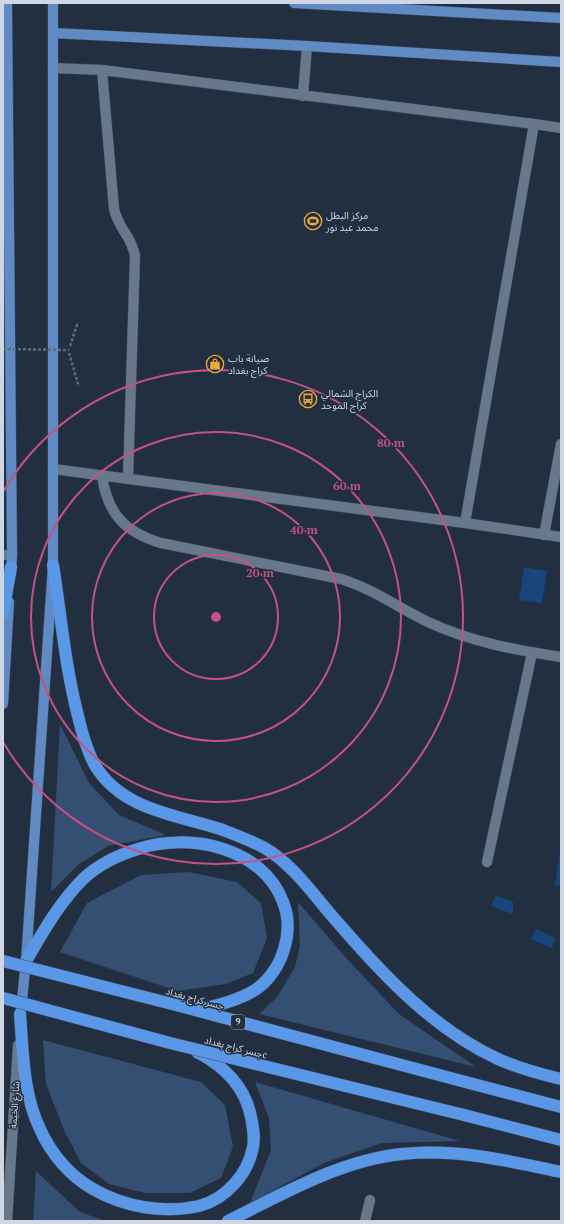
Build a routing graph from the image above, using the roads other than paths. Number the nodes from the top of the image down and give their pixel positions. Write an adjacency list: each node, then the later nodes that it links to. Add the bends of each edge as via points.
1 (6, 3): 11 (main road)
2 (53, 3): 5 (main road)
3 (294, 3): 4 (main road)
4 (561, 18)
5 (53, 33): 6 (main road); 8 (main road)
6 (306, 46): 7 (main road); 10 (street)
7 (561, 62)
8 (53, 68): 9 (street); 15 (main road)
9 (102, 70): 10 (street); 17 (street, via 114,209 135,255)
10 (303, 96): 12 (street)
11 (5, 109): 21 (main road)
12 (534, 124): 13 (street); 18 (street)
13 (561, 128)
14 (561, 444): 19 (street)
15 (53, 469): 16 (street); 22 (main road)
16 (102, 475): 17 (street); 24 (street, via 104,491 110,506 131,530 145,538 341,579 369,589 405,611 454,633)
17 (128, 478): 18 (street)
18 (466, 523): 19 (street)
19 (544, 535): 20 (street)
20 (561, 538)
21 (9, 559): 23 (highway); 26 (main road)
22 (53, 565): 28 (main road); 34 (highway, via 80,724 88,751 97,768 111,784 146,807 224,830 264,848 298,877 387,977 420,1008 474,1046 498,1059)
23 (3, 613)
24 (532, 653): 25 (street); 27 (street)
25 (561, 657)
26 (3, 704)
27 (487, 862)
28 (26, 961): 31 (highway, via 51,918 83,879 98,867 128,852 161,843 194,843 226,850 254,864 274,885 286,912 286,944 281,959 256,989 218,1006); 32 (main road)
29 (3, 962): 31 (highway, جسر كراج بغداد / 9, bridge)
30 (3, 998): 33 (highway, جسر كراج بغدادc, bridge)
31 (196, 1010): 35 (highway, جسر كراج بغداد / 9, bridge)
32 (20, 1014): 33 (highway, bridge, via 24,1070 30,1102 52,1151 66,1168 93,1189 126,1204 167,1209 199,1206 228,1190 239,1180 248,1163 253,1146 253,1129 246,1098 226,1071); 39 (street, شارع الخيمة)
33 (188, 1047): 36 (highway, جسر كراج بغدادc, bridge)
34 (561, 1079)
35 (561, 1108)
36 (561, 1140)
37 (561, 1172): 40 (highway, via 478,1155 402,1154 374,1159 319,1176)
38 (370, 1200): 41 (street)
39 (7, 1221)
40 (228, 1221)
41 (365, 1221)

